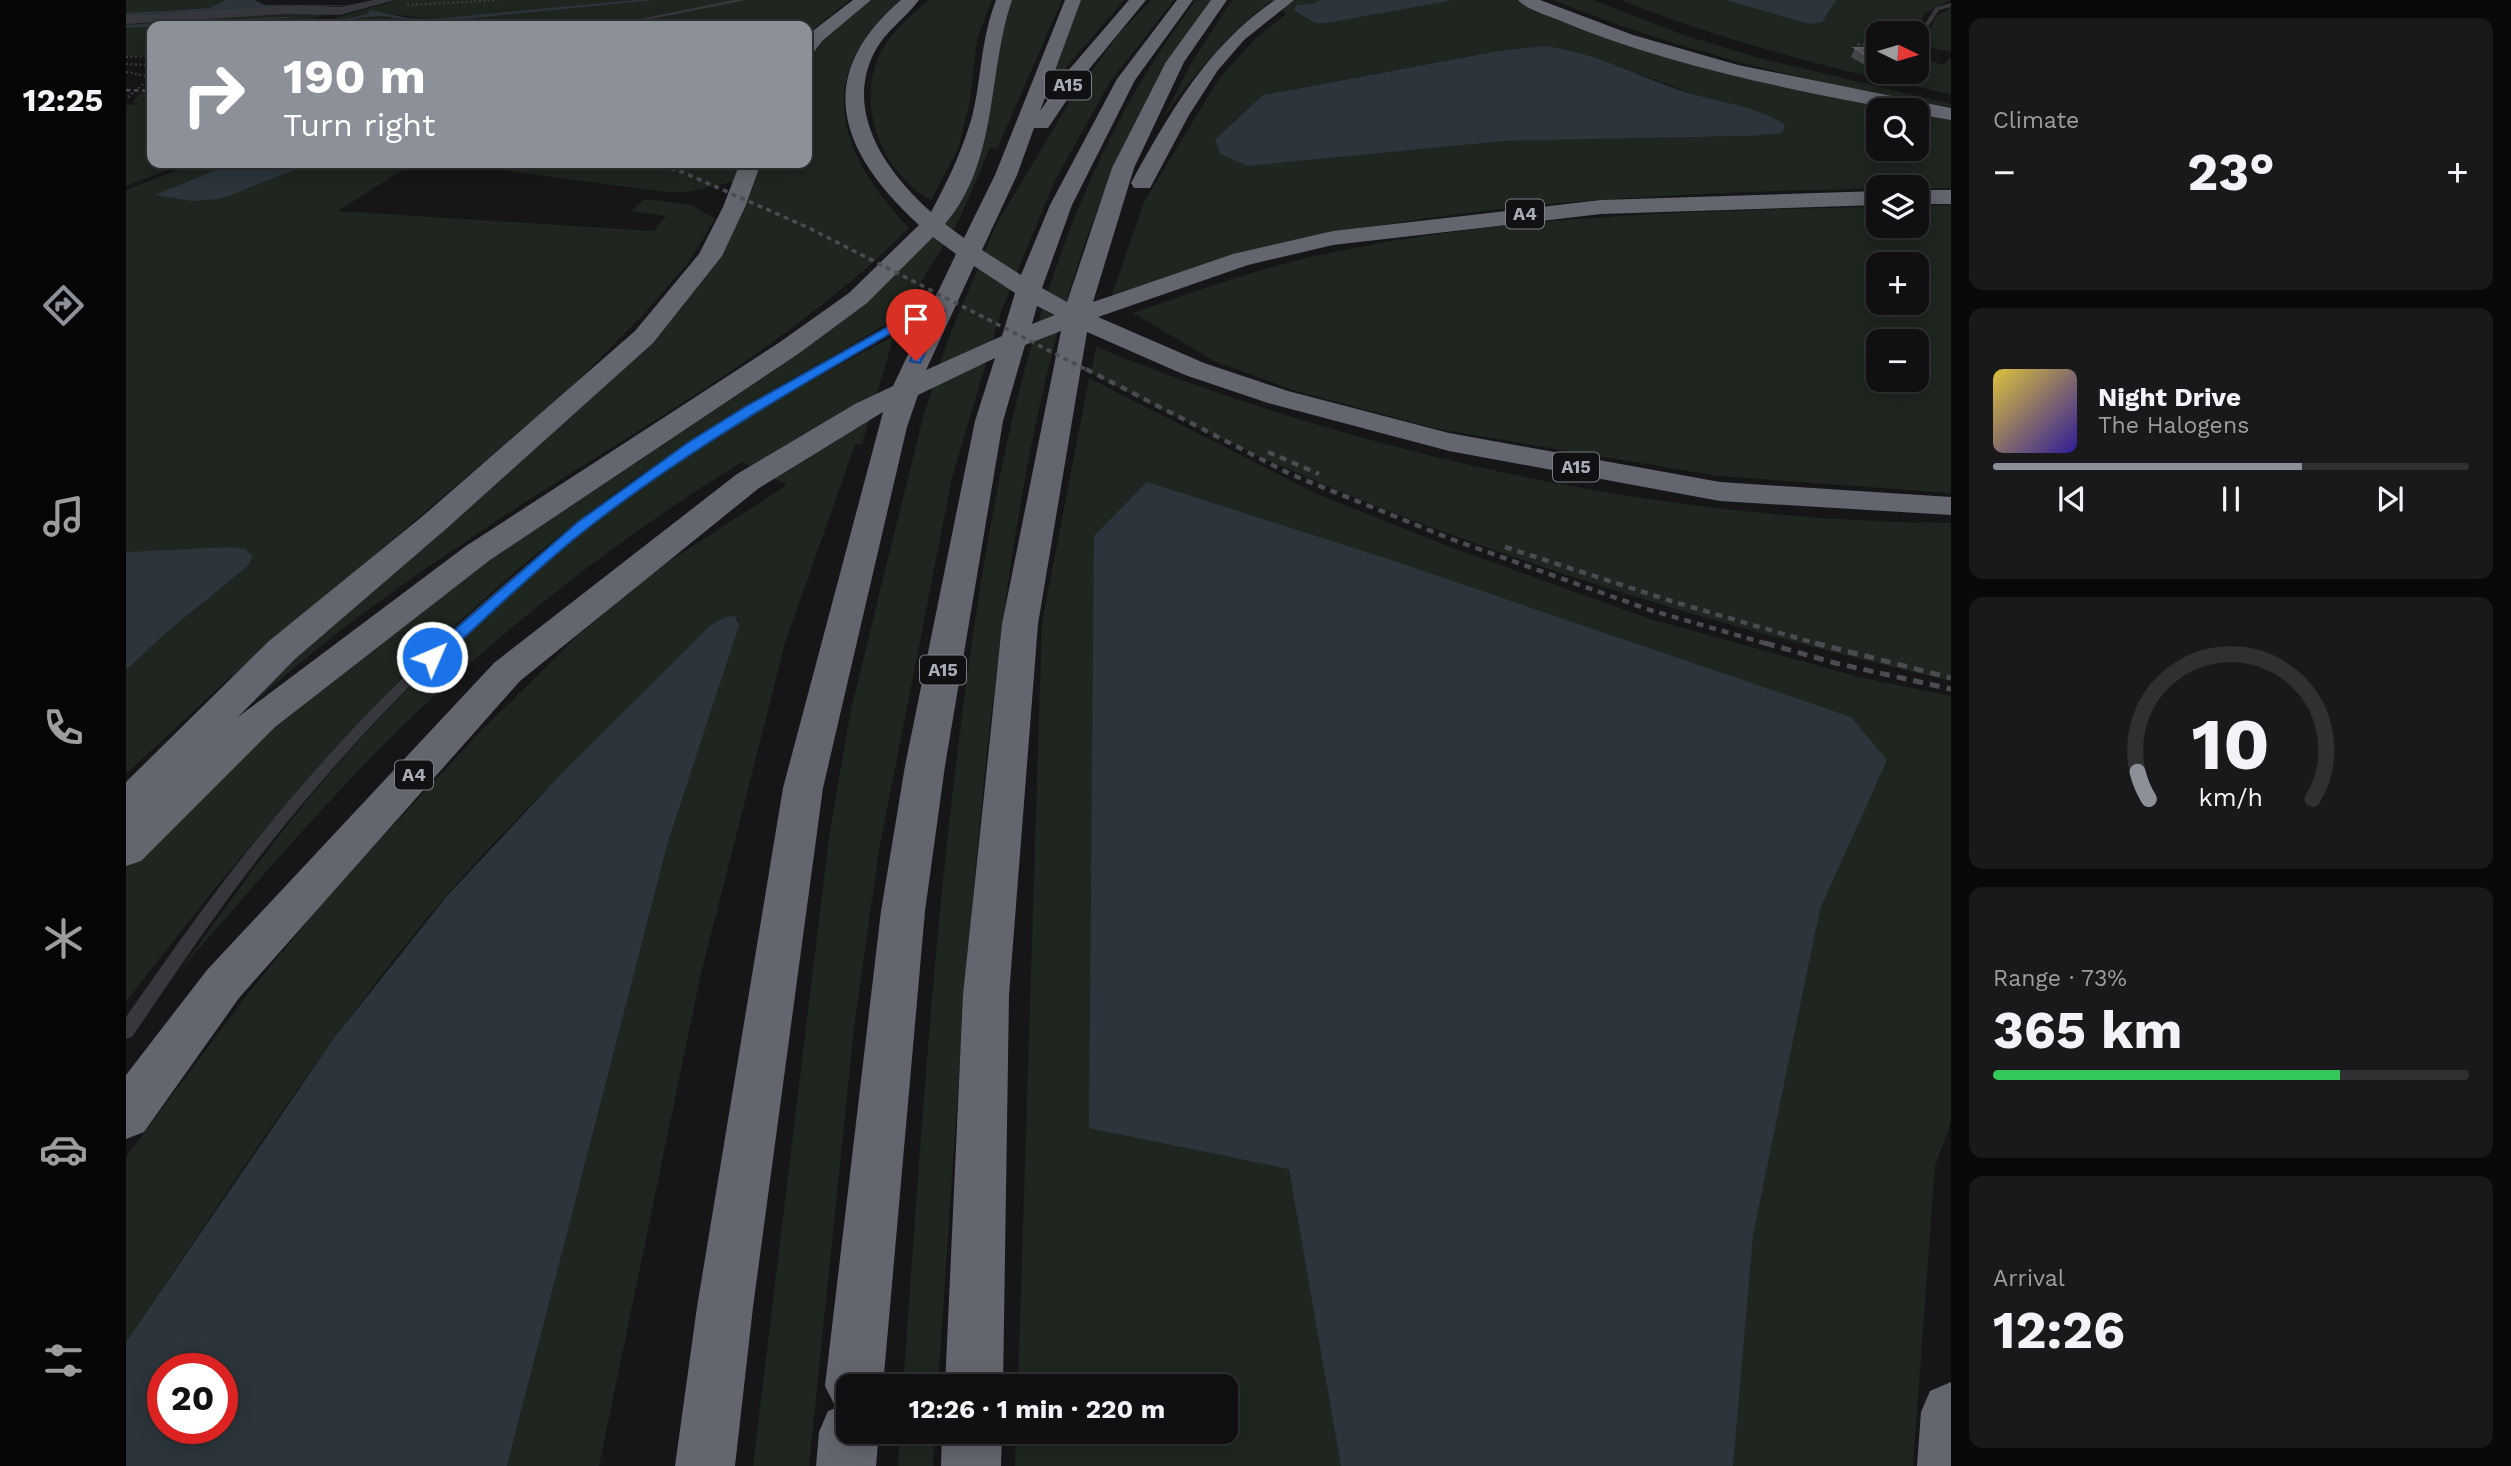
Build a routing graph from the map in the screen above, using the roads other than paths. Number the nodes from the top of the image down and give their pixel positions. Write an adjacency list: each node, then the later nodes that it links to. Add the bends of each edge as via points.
1 (385, 0): 13 (street, via 340,11)
2 (743, 0): 14 (lane)
3 (863, 0): 16 (highway)
4 (911, 0): 27 (highway, A15, via 893,14 856,68 853,93 859,134 884,177 948,237 1000,275 1107,332 1211,374 1359,421 1505,455 1732,493)
5 (1004, 0): 29 (highway, via 993,31 982,115 965,169 940,216 910,248 858,298 789,348 478,553 273,709)
6 (1073, 0): 21 (highway, A15)
7 (1138, 0): 21 (highway, A15, via 1074,76)
8 (1185, 0): 32 (highway, A15, via 1126,79 1061,205 1034,273 989,421 903,911)
9 (1219, 0): 25 (highway, via 1175,62 1152,105 1101,229)
10 (1286, 0): 25 (highway, via 1224,51 1200,83)
11 (1526, 0): 19 (highway, via 1649,44 1737,68)
12 (1951, 5): 15 (lane, via 1937,9)
13 (126, 20)
14 (634, 21)
15 (1929, 22)
16 (812, 42)
17 (1763, 57): 18 (highway)
18 (1951, 102)
19 (1951, 114)
20 (748, 168): 28 (highway, via 710,256 644,337 445,514 282,650)
21 (1006, 175): 26 (highway, A15)
22 (1929, 197): 23 (highway)
23 (1951, 197)
24 (1866, 198): 31 (highway, A4, via 1673,203 1534,213 1333,238 1241,259 1115,301 994,348 865,410 748,481 507,672 223,984)
25 (1082, 292): 33 (highway, via 1018,638 986,995)
26 (940, 311): 30 (lane, via 904,322 694,445 583,525 472,619 337,754 279,822); 37 (highway, A15, via 891,427 803,788)
27 (1951, 506)
28 (126, 807)
29 (126, 849)
30 (126, 1031)
31 (126, 1115)
32 (855, 1374)
33 (974, 1374)
34 (1951, 1412): 40 (highway)
35 (848, 1444): 38 (highway)
36 (972, 1444): 39 (highway)
37 (705, 1466)
38 (846, 1466)
39 (971, 1466)
40 (1947, 1466)

